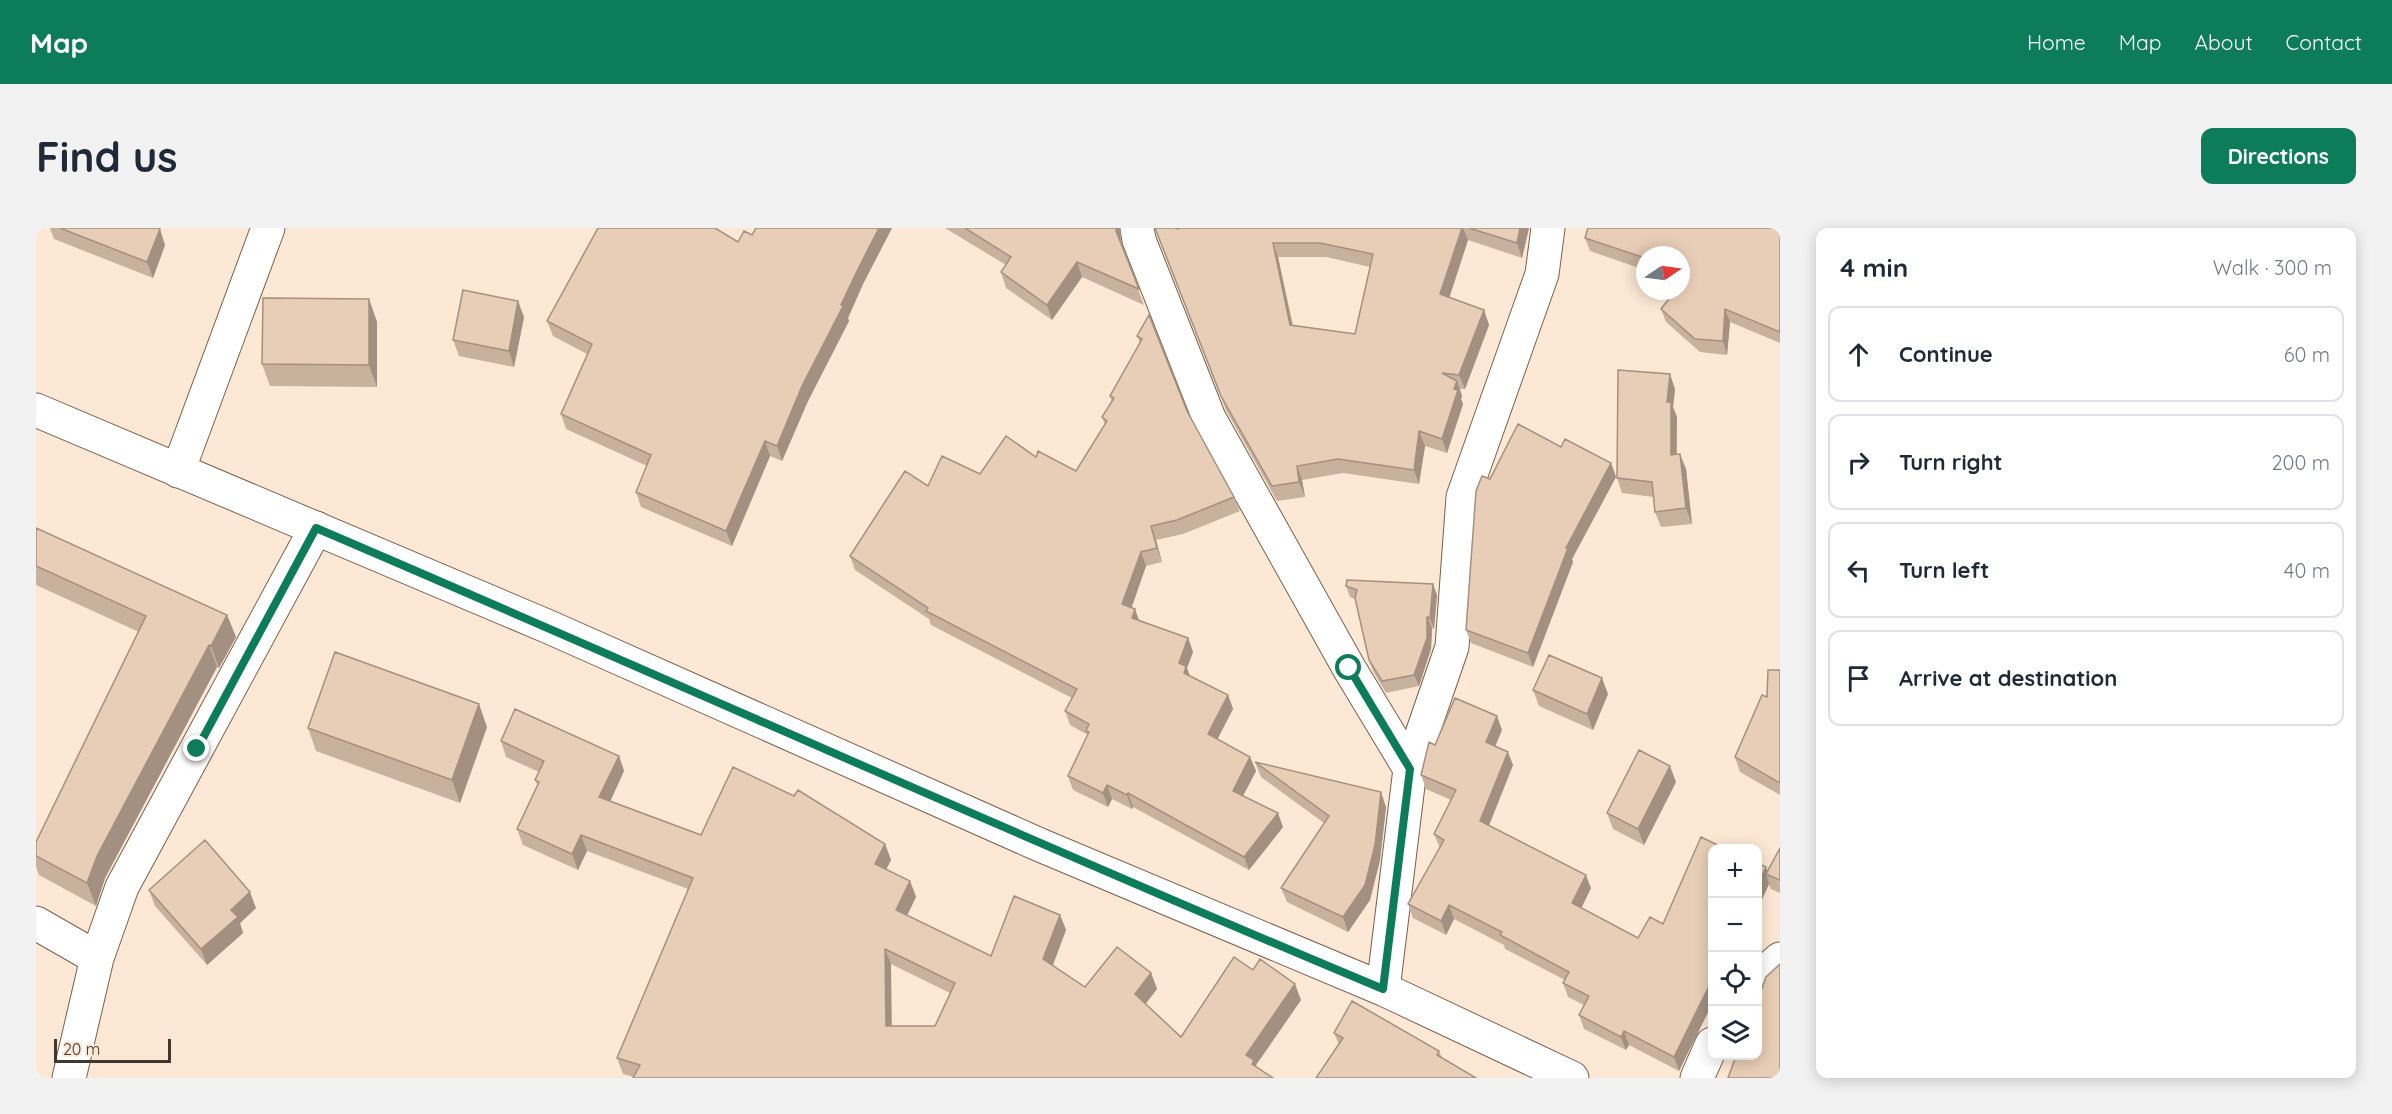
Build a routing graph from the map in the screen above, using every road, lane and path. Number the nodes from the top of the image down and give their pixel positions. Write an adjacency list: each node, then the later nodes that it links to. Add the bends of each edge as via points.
1 (268, 228): 5 (street)
2 (1137, 228): 7 (street, via 1209,418)
3 (1548, 228): 7 (street, via 1542,273 1463,496 1452,647)
4 (36, 410): 5 (street)
5 (178, 471): 6 (street)
6 (316, 528): 9 (street, via 122,887); 12 (street, via 771,723 1040,845)
7 (1410, 769): 12 (street)
8 (36, 923): 9 (street)
9 (97, 958): 14 (street)
10 (1780, 958): 11 (street)
11 (1762, 975)
12 (1383, 989): 15 (street)
13 (1708, 1055): 16 (street)
14 (69, 1078)
15 (1572, 1078)
16 (1697, 1078)

